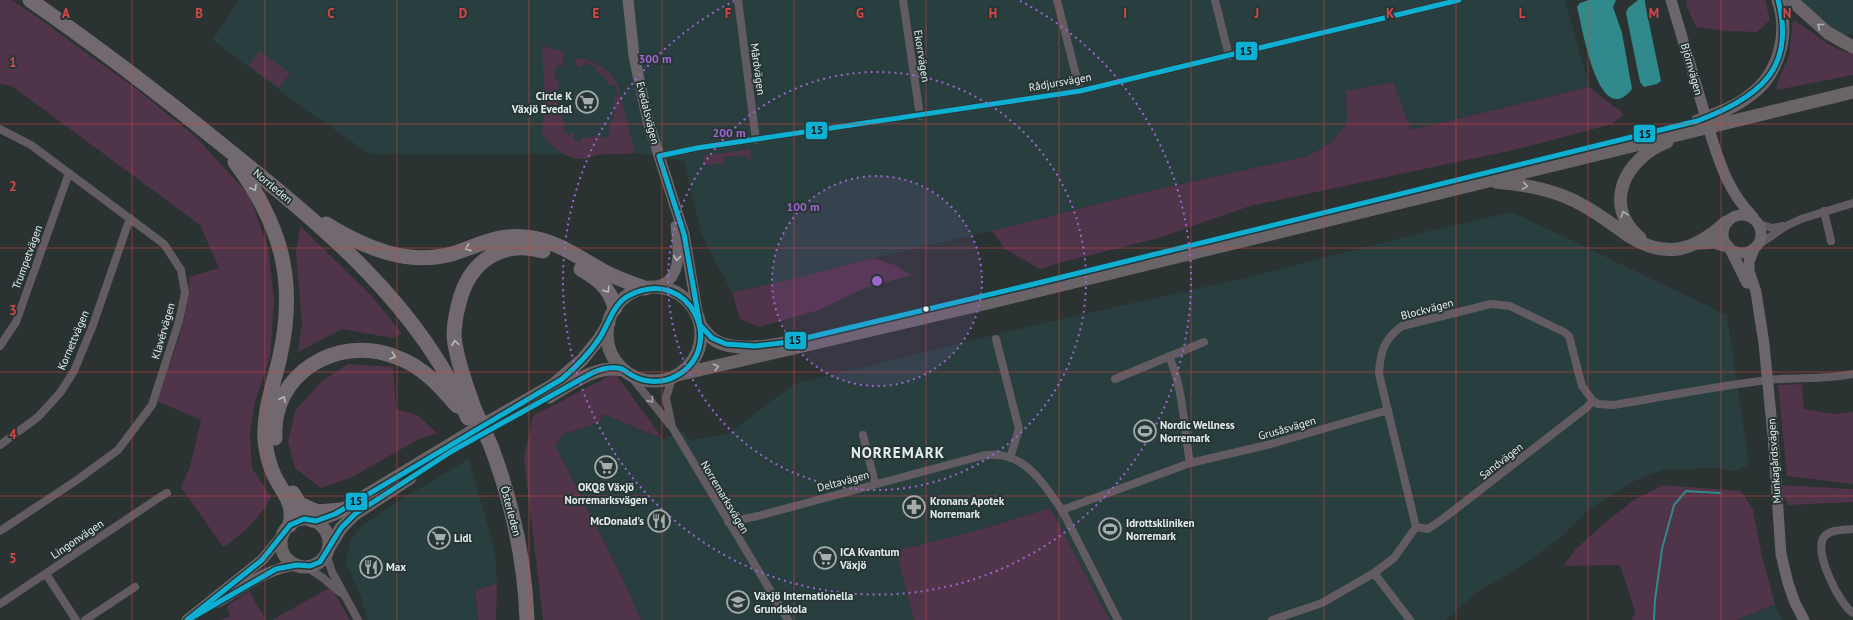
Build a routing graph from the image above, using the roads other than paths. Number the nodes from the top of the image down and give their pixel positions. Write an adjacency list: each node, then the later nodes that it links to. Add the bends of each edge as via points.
1 (30, 0): 20 (highway, Norrleden, via 126,68)
2 (42, 0): 32 (highway, Norrleden, via 170,93)
3 (628, 0): 22 (street, Evedalsvägen, via 634,56 648,121)
4 (738, 0): 21 (street, Mårdvägen)
5 (903, 0): 17 (street, Ekorrvägen)
6 (1057, 0): 15 (street)
7 (1215, 0): 13 (street)
8 (1455, 0): 13 (street, Rådjursvägen)
9 (1672, 0): 26 (street, Björnvägen, bridge, via 1720,165)
10 (1778, 0): 18 (main road, via 1783,19 1782,42 1776,62 1764,82 1750,96)
11 (1791, 0): 12 (main road, one-way to 11, via 1828,33)
12 (1853, 47)
13 (1229, 56): 15 (street, Rådjursvägen)
14 (1853, 85): 18 (main road)
15 (1080, 91): 17 (street, Rådjursvägen)
16 (1853, 92): 18 (main road)
17 (920, 116): 21 (street, Rådjursvägen)
18 (1699, 126): 25 (main road); 36 (main road, one-way to 18, via 1633,231 1625,218 1621,198 1625,178 1637,160 1646,153); 42 (main road, via 789,342 755,346 726,344 712,338)
19 (0, 129): 23 (street, Klavérvägen, via 31,145)
20 (212, 136): 55 (highway, Norrleden, via 314,222 384,290 410,320); 71 (highway, one-way to 71, via 234,160 262,201 272,224 285,271 285,327 266,416 265,438 270,464 292,508)
21 (756, 140): 22 (street, Rådjursvägen)
22 (659, 156): 24 (street, Evedalsvägen)
23 (69, 173): 29 (street, Klavérvägen); 46 (street, Trumpetvägen, via 16,322)
24 (666, 178): 39 (street, Evedalsvägen, one-way to 39, via 676,223 677,262 668,281); 42 (street, Evedalsvägen, via 684,234)
25 (1486, 182): 36 (main road, one-way to 36, via 1532,187 1560,194 1584,206 1629,236); 50 (main road, one-way to 25)
26 (1734, 195): 30 (street); 31 (street)
27 (1853, 203): 28 (street)
28 (1824, 211): 33 (street); 34 (street)
29 (130, 218): 58 (street, Kornettvägen, via 93,325 74,371 60,393 38,417); 72 (street, Klavérvägen, via 164,244 181,270 185,293 179,321 152,405 118,450)
30 (1728, 221): 31 (street, via 1742,214); 35 (main road); 38 (street, via 1722,234)
31 (1756, 221): 33 (street, via 1772,228); 37 (street, via 1761,237)
32 (323, 222): 39 (highway, one-way to 32, via 619,279 561,247 537,239 516,236 497,238 444,256 403,257 374,249); 55 (highway, Norrleden, via 374,270 414,316 445,360)
33 (1786, 226): 37 (street)
34 (1831, 240)
35 (1700, 243): 36 (main road, via 1674,249); 38 (main road, via 1714,242)
36 (1647, 244)
37 (1756, 247): 38 (street, via 1742,253); 40 (street, Munkagårdsvägen, via 1748,270 1756,292)
38 (1728, 248): 40 (street, Munkagårdsvägen)
39 (649, 288): 41 (main road, via 628,295); 42 (main road, via 669,290 680,295 689,303)
40 (1755, 300): 52 (street, Munkagårdsvägen, via 1764,344)
41 (615, 308): 43 (main road); 55 (highway, one-way to 41, via 454,336 456,313 463,290 483,261 511,248 525,247 549,252 600,282 609,291)
42 (699, 321): 50 (main road, via 701,338 698,350 690,364)
43 (609, 323): 48 (main road, via 608,343 614,358); 65 (main road, via 582,360 553,385)
44 (996, 339): 60 (street, via 1019,429)
45 (1204, 342): 47 (street)
46 (0, 346)
47 (1169, 356): 51 (street); 61 (street, via 1182,396)
48 (626, 372): 50 (main road, via 650,381); 56 (street, one-way to 56); 73 (main road, via 606,368 592,373 452,451 355,514 341,528)
49 (1853, 374): 52 (street, via 1839,377)
50 (675, 377): 56 (street, Norremarksvägen, via 666,398)
51 (1115, 379)
52 (1767, 380): 53 (street, via 1613,405); 91 (street, Munkagårdsvägen, via 1781,554 1788,583)
53 (1593, 401): 54 (street, Blockvägen, via 1582,386 1569,336 1510,306 1491,304 1402,326 1391,334 1380,355 1379,374); 69 (street, Sandvägen, via 1444,518 1428,529)
54 (1388, 410): 61 (street, Grusåsvägen, via 1271,444); 69 (street, Blockvägen)
55 (471, 413): 59 (highway, Österleden, bridge); 64 (highway, one-way to 55, via 276,453 275,425 289,388 298,377 325,357 343,351 368,350 397,357 428,375)
56 (672, 427): 68 (street, Norremarksvägen)
57 (863, 435): 62 (street)
58 (0, 445)
59 (486, 449): 85 (highway, Österleden, via 509,542); 86 (highway, Österleden, via 508,498 525,586)
60 (1010, 458): 62 (street, Deltavägen, via 997,454 983,456); 66 (street, Deltavägen, via 1036,474)
61 (1190, 463): 66 (street, Grusåsvägen)
62 (875, 483): 68 (street, Deltavägen)
63 (167, 494): 76 (street, Lingonvägen, via 160,496)
64 (297, 501): 65 (highway, via 318,512); 67 (highway)
65 (341, 510): 67 (main road)
66 (1062, 510): 88 (street, Deltavägen)
67 (314, 520): 71 (main road, via 300,520); 73 (main road, via 327,532)
68 (728, 522): 87 (street, Norremarksvägen)
69 (1416, 528): 75 (street, via 1394,558)
70 (1853, 529): 80 (street, via 1828,533 1823,537 1821,545 1835,591)
71 (286, 530): 74 (main road, via 282,548 284,553 287,558); 83 (street, via 262,560)
72 (0, 531)
73 (327, 552): 74 (main road, via 315,564); 78 (street, via 332,572)
74 (301, 566): 78 (street, via 323,578); 83 (street, via 284,566 267,573)
75 (1374, 573): 89 (street, via 1322,603); 90 (street)
76 (46, 574): 79 (street, Lingonvägen); 81 (street)
77 (135, 587): 82 (street)
78 (344, 596): 84 (street)
79 (0, 604)
80 (1853, 613)
81 (76, 620)
82 (85, 620)
83 (188, 620)
84 (358, 620)
85 (517, 620)
86 (527, 620)
87 (788, 620)
88 (1118, 620)
89 (1272, 620)
90 (1410, 620)
91 (1804, 620)

